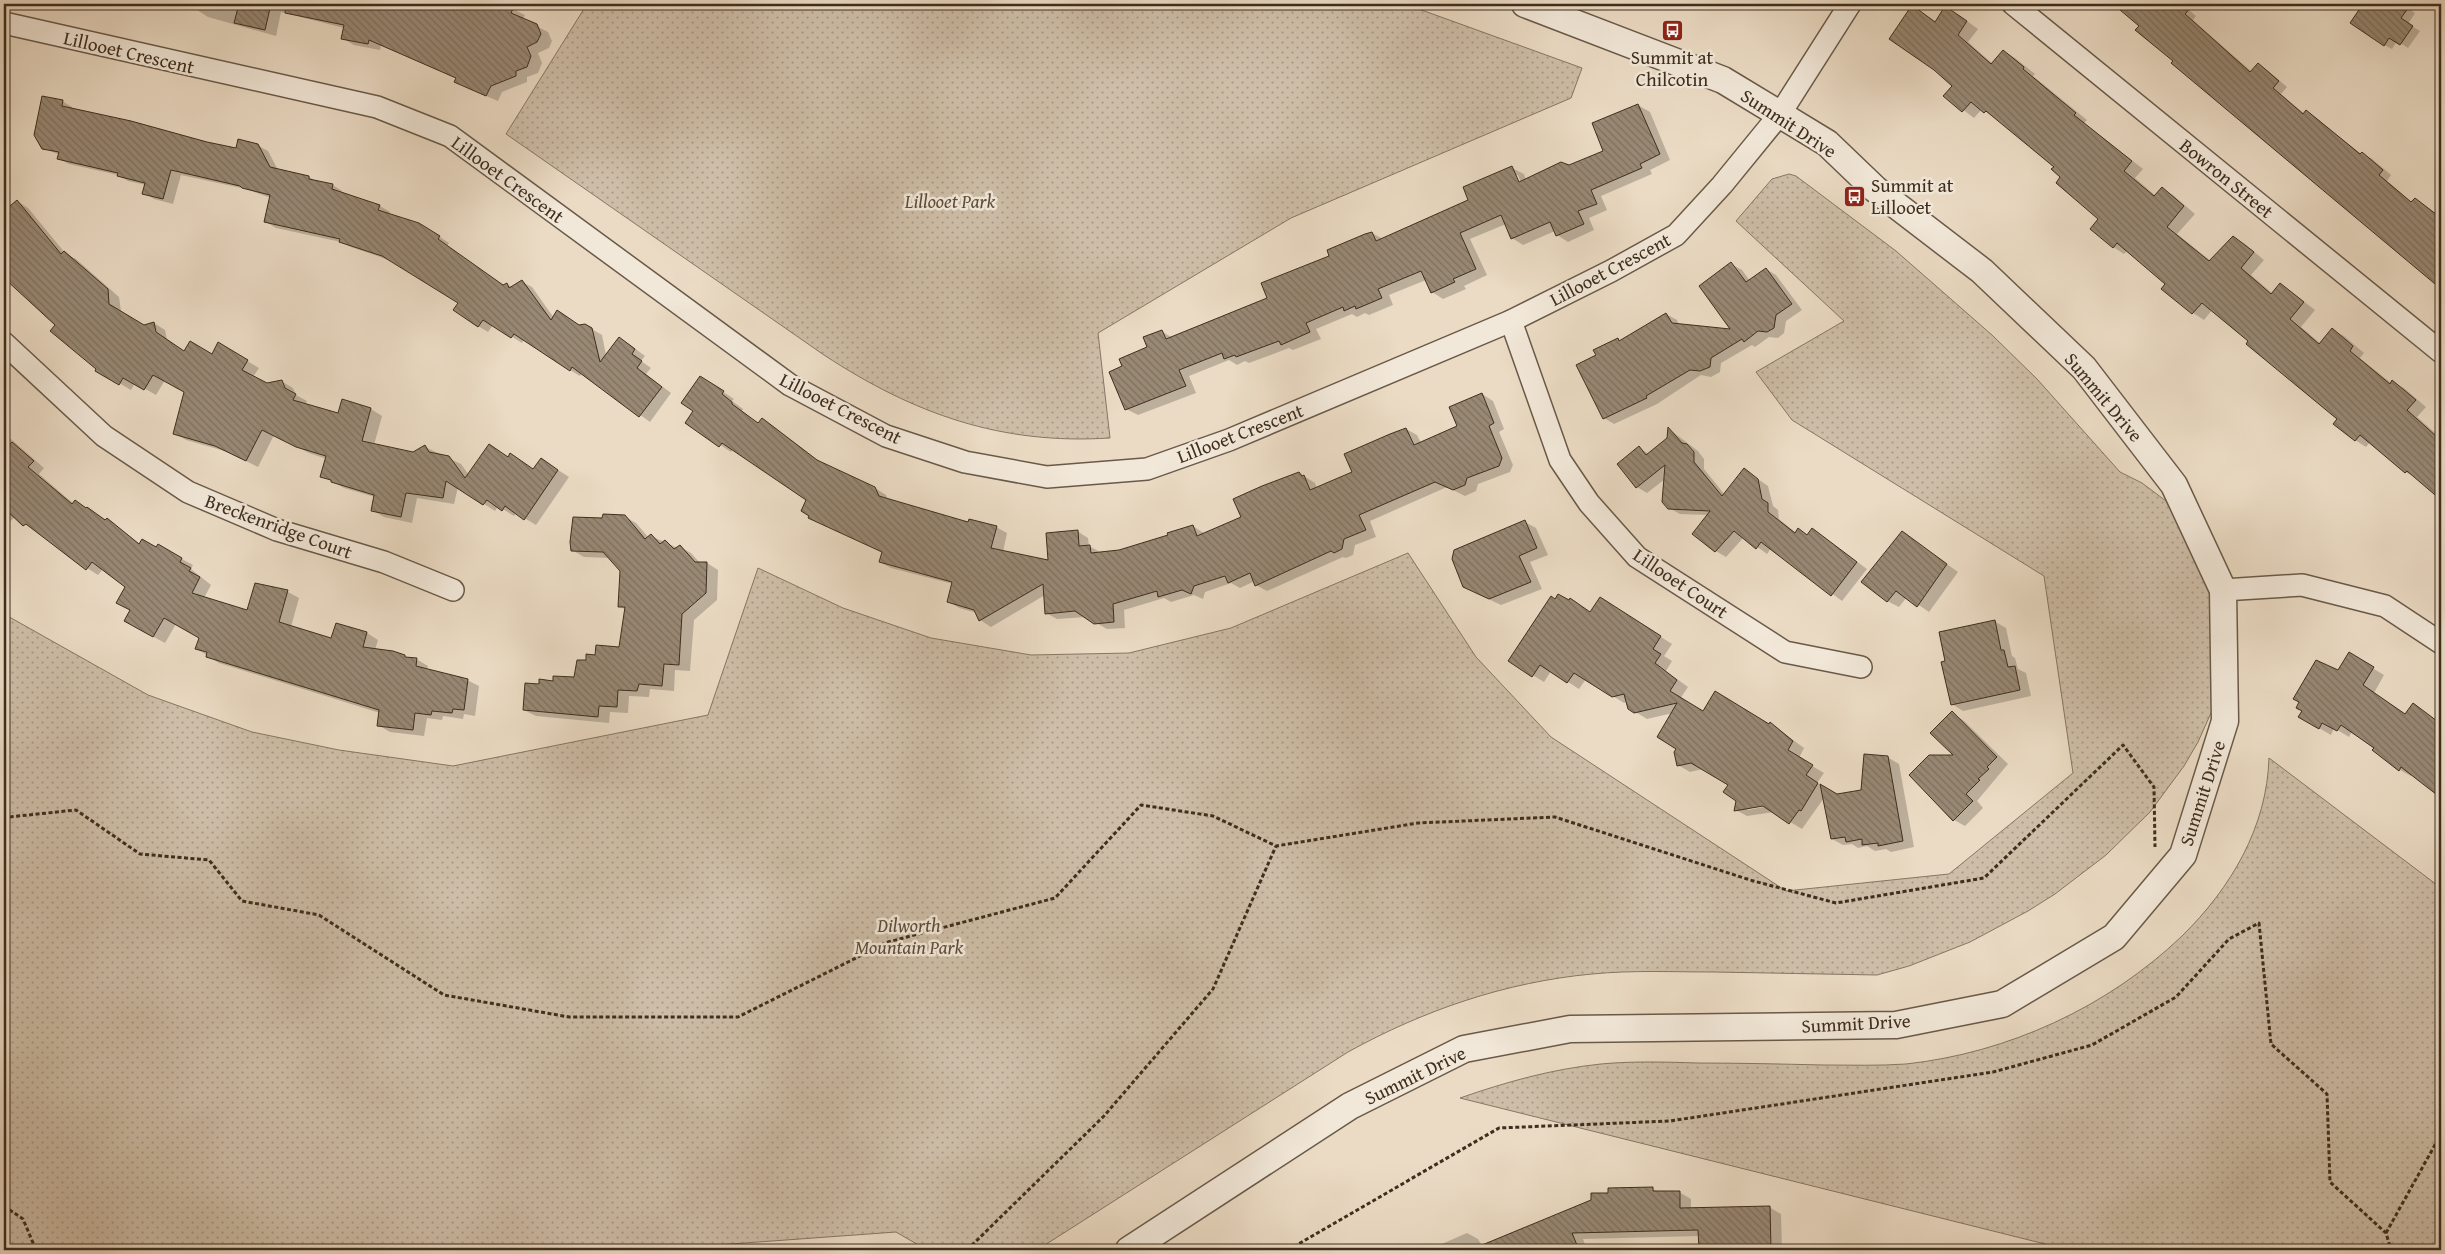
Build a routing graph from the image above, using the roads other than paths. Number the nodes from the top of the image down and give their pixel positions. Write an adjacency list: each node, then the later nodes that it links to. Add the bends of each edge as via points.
1 (1525, 4): 5 (street, Summit Drive, via 1723,80)
2 (1850, 4): 5 (street, Lillooet Crescent)
3 (2013, 4): 8 (street, Bowron Street)
4 (4, 23): 6 (street, Lillooet Crescent, via 376,107 450,136 790,385 886,436 965,462 1048,477 1148,469 1229,440)
5 (1780, 114): 6 (street, Lillooet Crescent, via 1676,235 1611,272); 10 (street, Summit Drive, via 1827,144 1875,189 1982,271 2084,368 2174,485)
6 (1511, 321): 12 (street, Lillooet Court, via 1560,460 1589,503 1637,557 1785,652)
7 (4, 343): 9 (street, Breckenridge Court, via 104,436 188,492 277,530 384,562)
8 (2441, 352)
9 (453, 590)
10 (2223, 590): 11 (street, via 2302,585 2385,606); 13 (street, Summit Drive, via 2225,722 2183,855 2114,936 2002,1004 1896,1025 1570,1029 1464,1049 1350,1106)
11 (2441, 643)
12 (1862, 667)
13 (1134, 1247)

